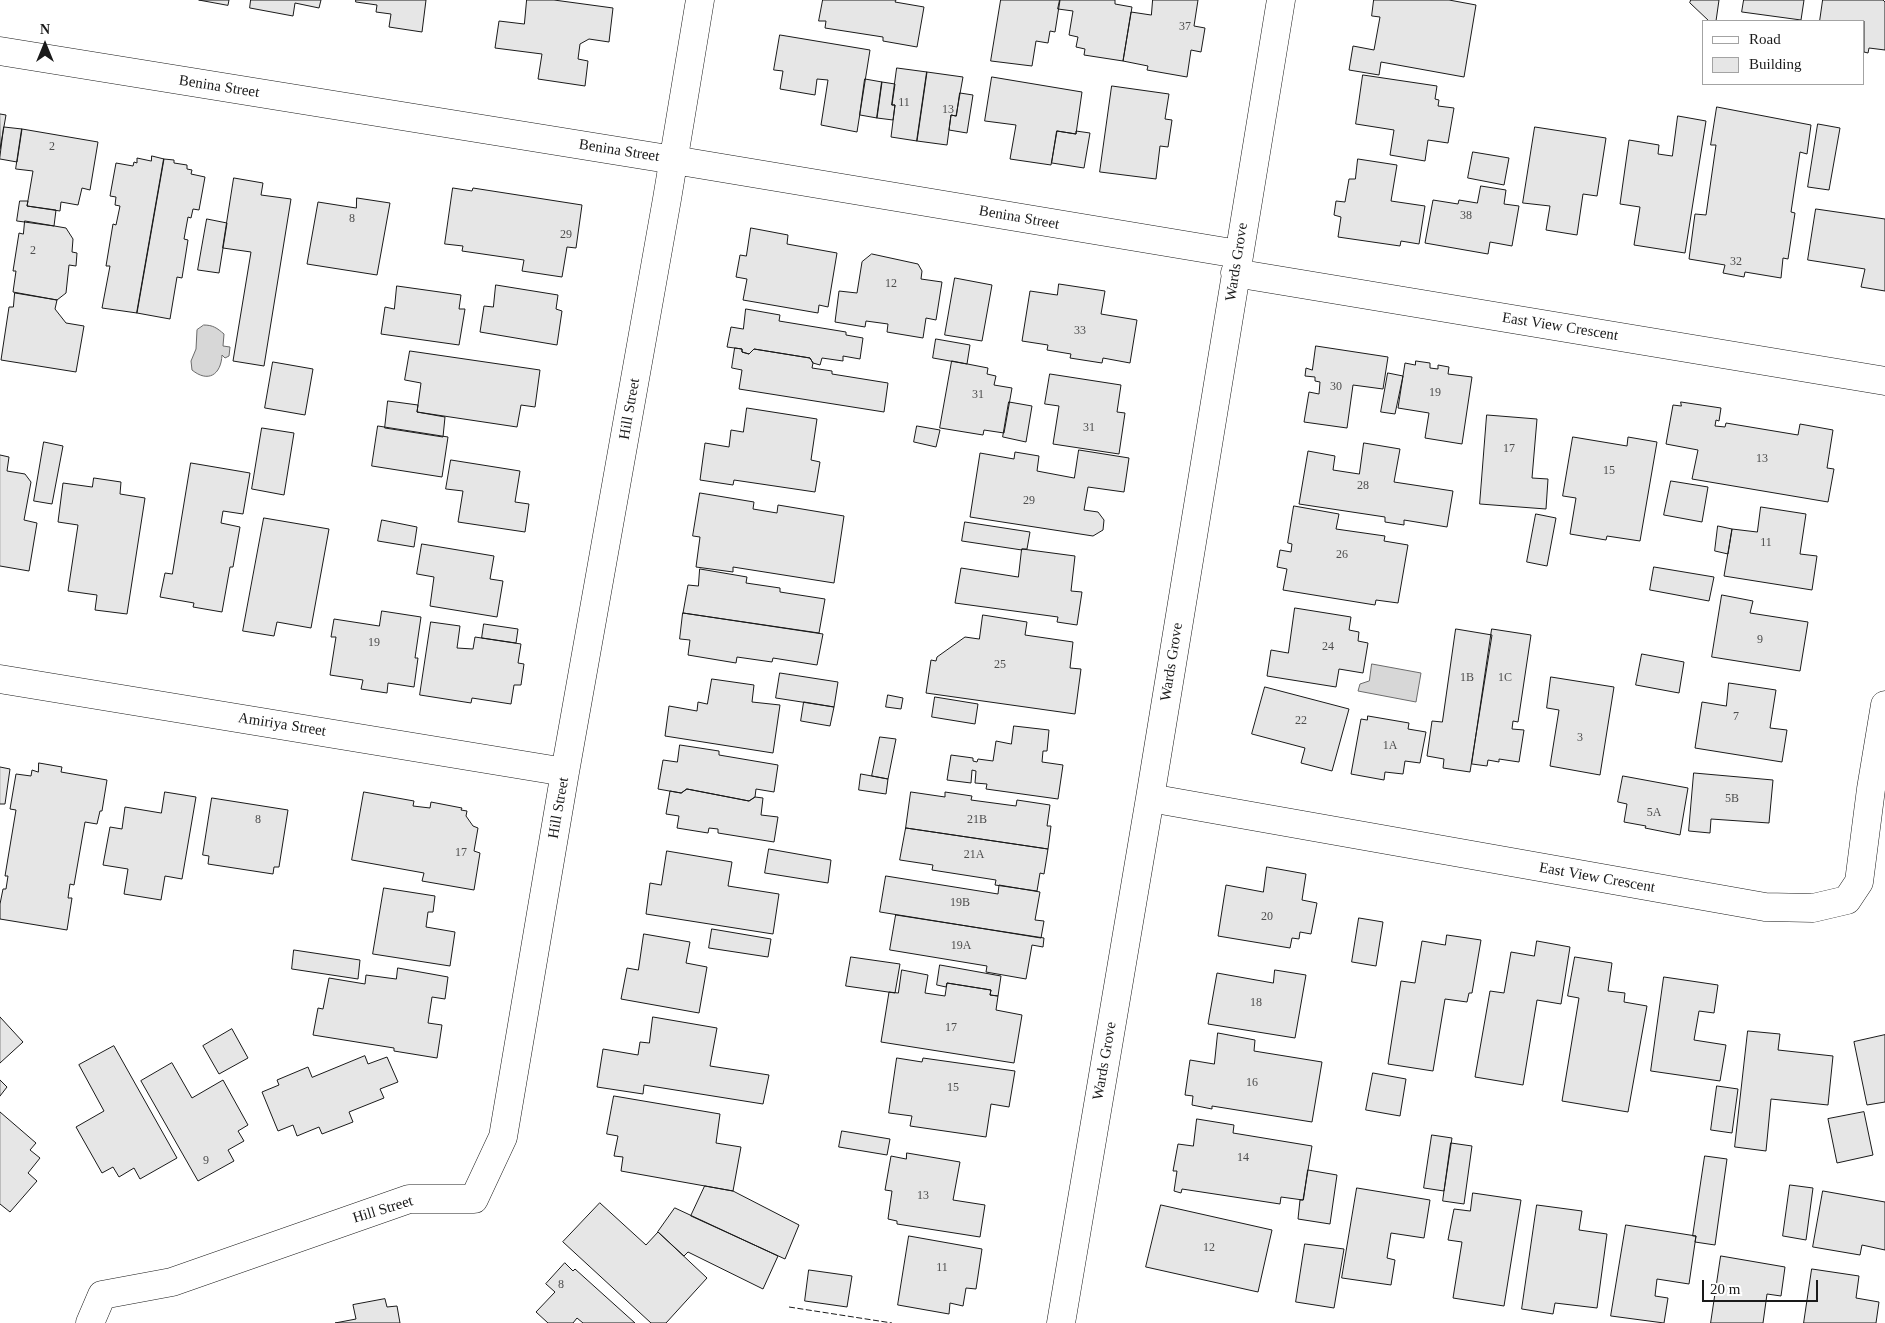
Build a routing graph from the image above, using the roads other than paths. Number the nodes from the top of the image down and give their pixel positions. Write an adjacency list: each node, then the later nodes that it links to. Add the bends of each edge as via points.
1 (700, 0): 4 (street, Hill Street)
2 (1280, 0): 5 (street, Wards Grove)
3 (0, 51): 4 (street, Benina Street)
4 (674, 160): 5 (street, Benina Street); 9 (street, Hill Street)
5 (1237, 264): 6 (street, East View Crescent); 10 (street, Wards Grove)
6 (1885, 381)
7 (0, 679): 9 (street, Amiriya Street)
8 (1885, 705): 10 (street, East View Crescent, via 1859,882 1847,900 1813,908 1765,907)
9 (565, 772): 12 (street, Hill Street, via 503,1138 474,1199 409,1198 172,1282 102,1295)
10 (1150, 798): 11 (street, Wards Grove)
11 (1065, 1322)
12 (90, 1323)

